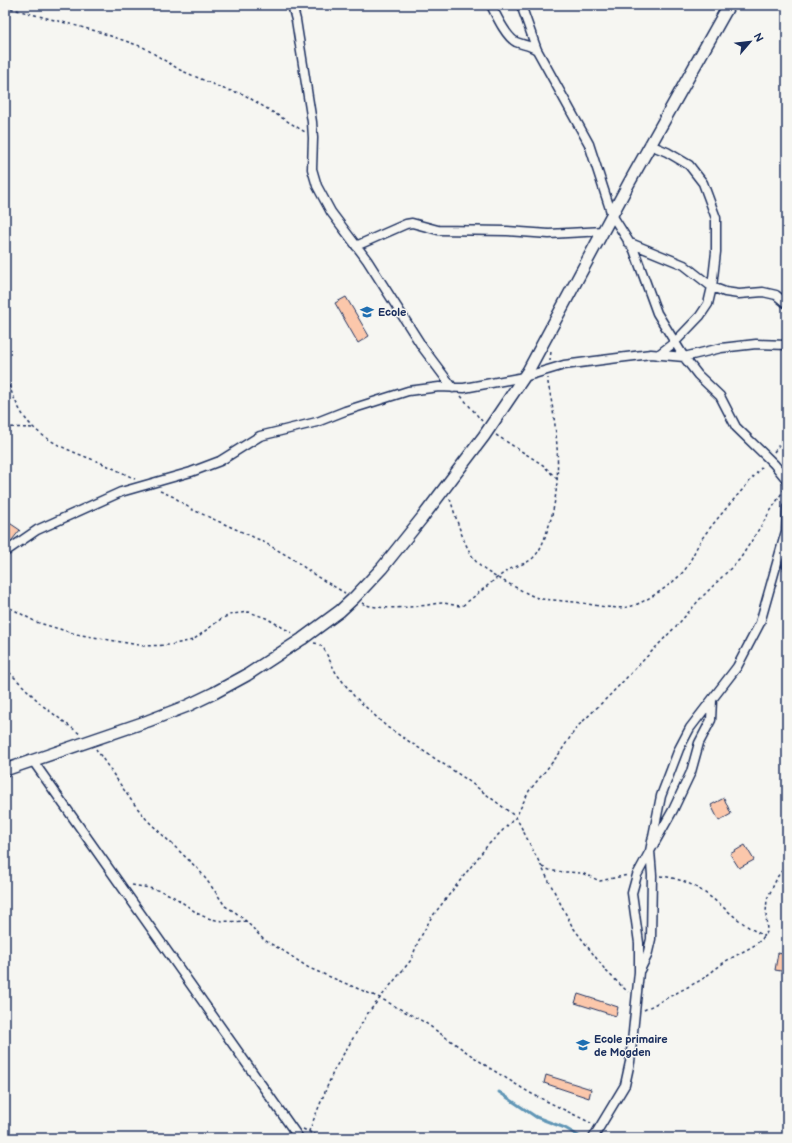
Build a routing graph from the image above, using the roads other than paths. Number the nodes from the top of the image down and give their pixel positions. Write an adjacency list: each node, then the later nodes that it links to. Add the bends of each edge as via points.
1 (292, 5): 10 (street, via 312,122 312,169 317,186 331,212)
2 (490, 5): 5 (street, via 509,37)
3 (521, 5): 5 (street)
4 (729, 5): 6 (street)
5 (537, 50): 7 (street, via 589,144)
6 (650, 145): 7 (street); 11 (street, via 689,165 704,183 716,218)
7 (612, 215): 8 (street); 9 (street)
8 (604, 231): 10 (street, via 549,234 438,230 412,223); 17 (street)
9 (628, 242): 11 (street, via 684,265); 13 (street, via 634,250 656,313)
10 (356, 246): 18 (street, via 423,348)
11 (712, 287): 12 (street, via 739,294 763,292 776,295); 13 (street, via 708,304 700,316)
12 (787, 304)
13 (675, 342): 15 (street); 16 (street)
14 (787, 345): 16 (street, via 756,344 721,348)
15 (658, 355): 16 (street); 17 (street, via 564,365)
16 (684, 357): 19 (street, via 720,396 736,427)
17 (524, 377): 18 (street); 25 (street, via 489,429 422,518 382,568 340,611 247,675 214,693 148,721)
18 (453, 388): 22 (street, via 408,391 317,422 260,436 220,461 121,492 78,510 38,530)
19 (787, 480)
20 (787, 508): 21 (street)
21 (786, 531): 23 (street); 24 (street, via 760,623 736,666)
22 (5, 552)
23 (787, 566)
24 (712, 699): 27 (street, via 711,720 699,743 691,772); 27 (street, via 690,728 679,749 662,796)
25 (33, 761): 26 (street); 29 (street)
26 (5, 770)
27 (650, 851): 28 (street, via 651,939 647,956); 28 (street, via 637,875 632,893 639,943)
28 (639, 972): 30 (street, via 630,1062 625,1085)
29 (299, 1138)
30 (593, 1138)

